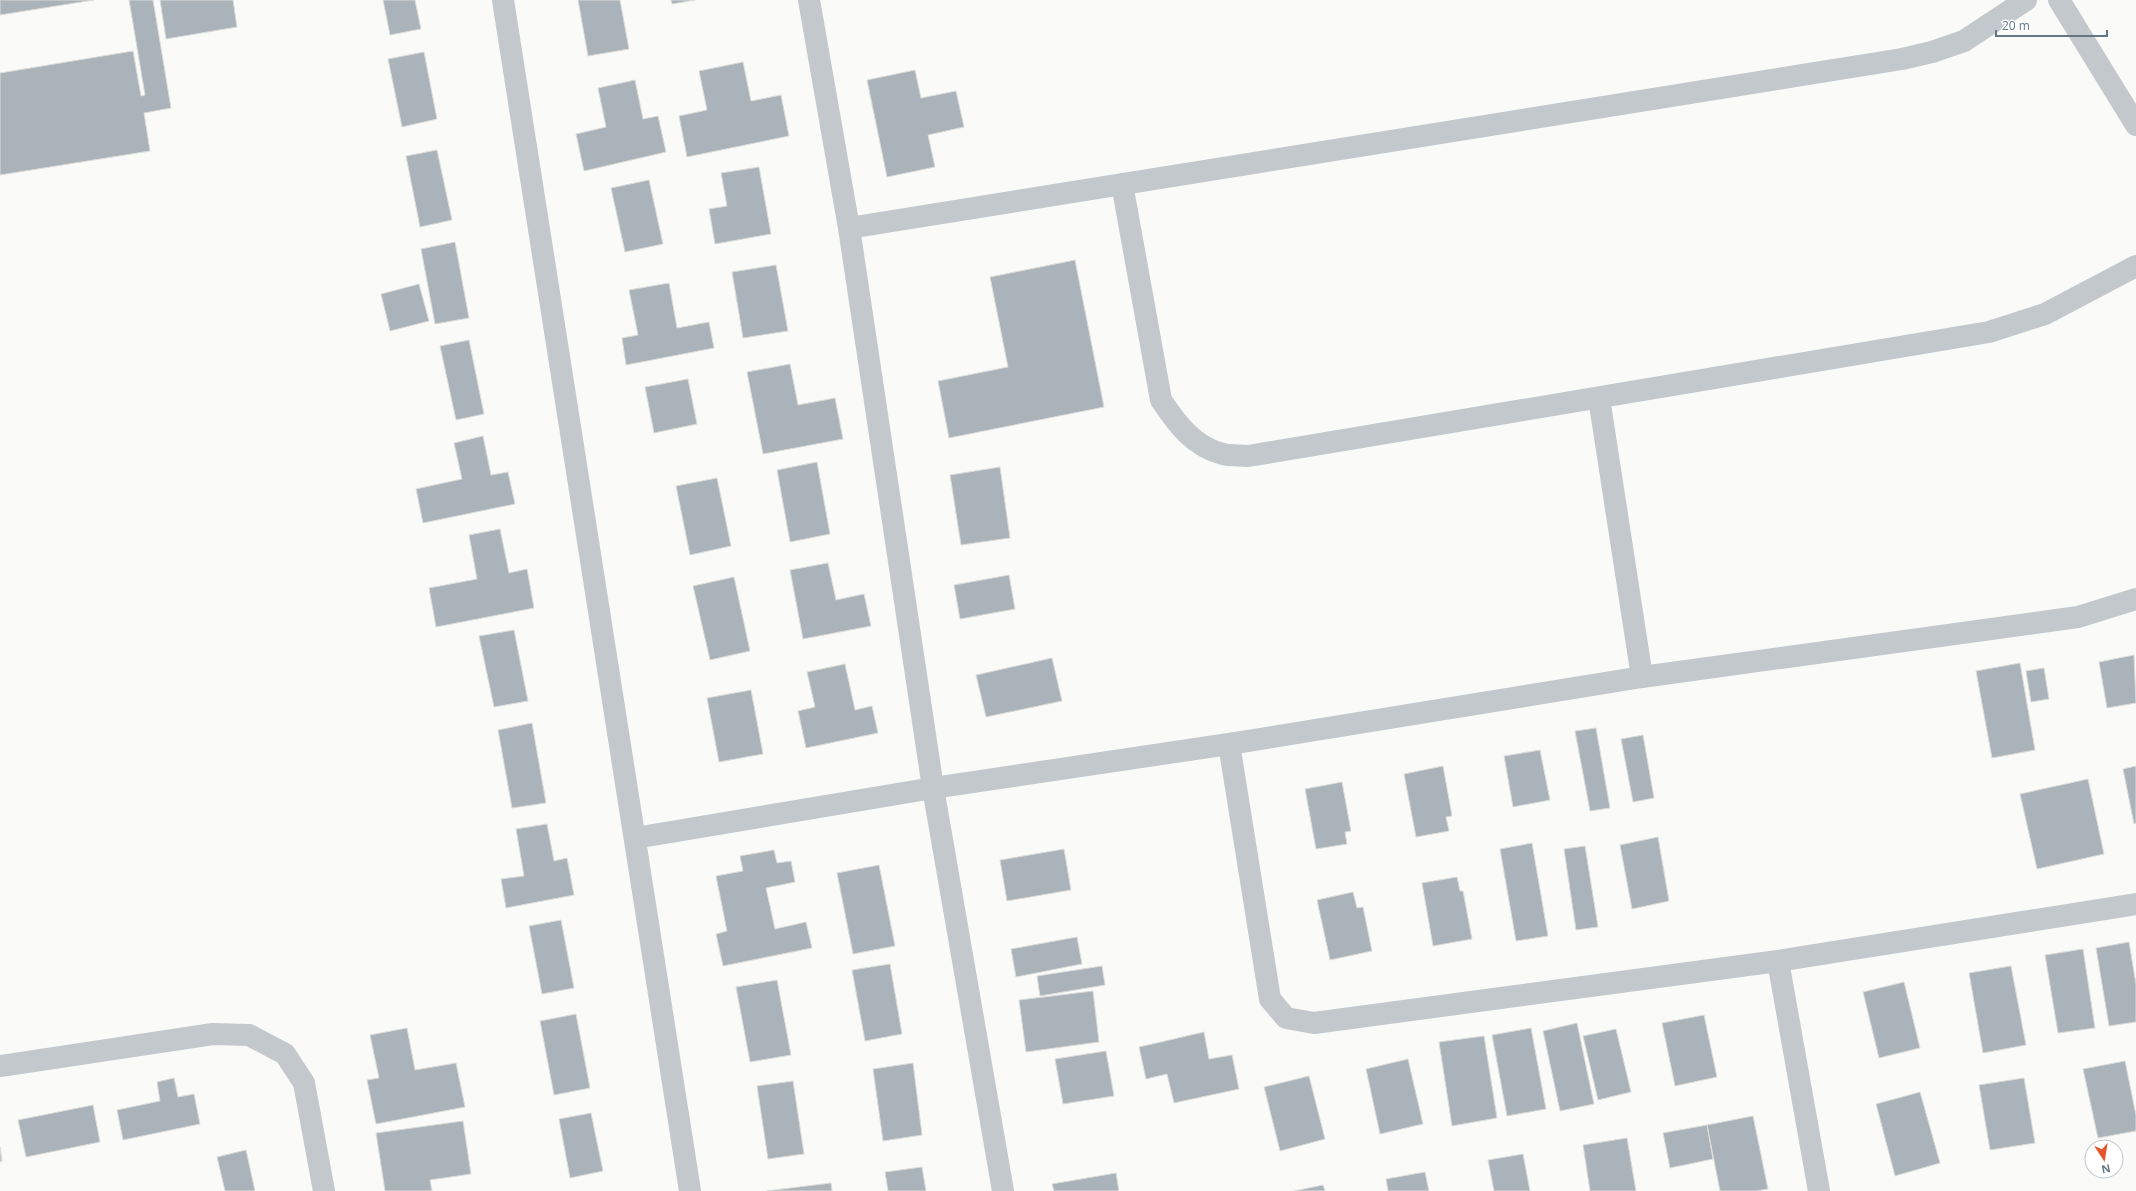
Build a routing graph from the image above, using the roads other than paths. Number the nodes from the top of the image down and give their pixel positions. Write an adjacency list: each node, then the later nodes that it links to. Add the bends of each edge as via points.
1 (502, 0): 14 (street)
2 (809, 0): 7 (street)
3 (2026, 0): 6 (street, via 1964,41 1902,59)
4 (2058, 0): 5 (street)
5 (2136, 125)
6 (1122, 184): 7 (street); 9 (street, via 1161,400 1178,426 1198,443 1223,454 1248,456)
7 (849, 228): 13 (street)
8 (2136, 266): 9 (street, via 2045,314 1989,332)
9 (1599, 398): 11 (street)
10 (2136, 599): 11 (street, via 2078,617)
11 (1642, 677): 12 (street)
12 (1228, 744): 13 (street); 16 (street, via 1270,999 1286,1018 1314,1023)
13 (933, 788): 14 (street); 20 (street)
14 (635, 838): 19 (street)
15 (2136, 904): 16 (street)
16 (1778, 961): 21 (street)
17 (0, 1066): 18 (street, via 213,1034 250,1035 285,1054 304,1083)
18 (324, 1191)
19 (690, 1191)
20 (1003, 1191)
21 (1820, 1191)

